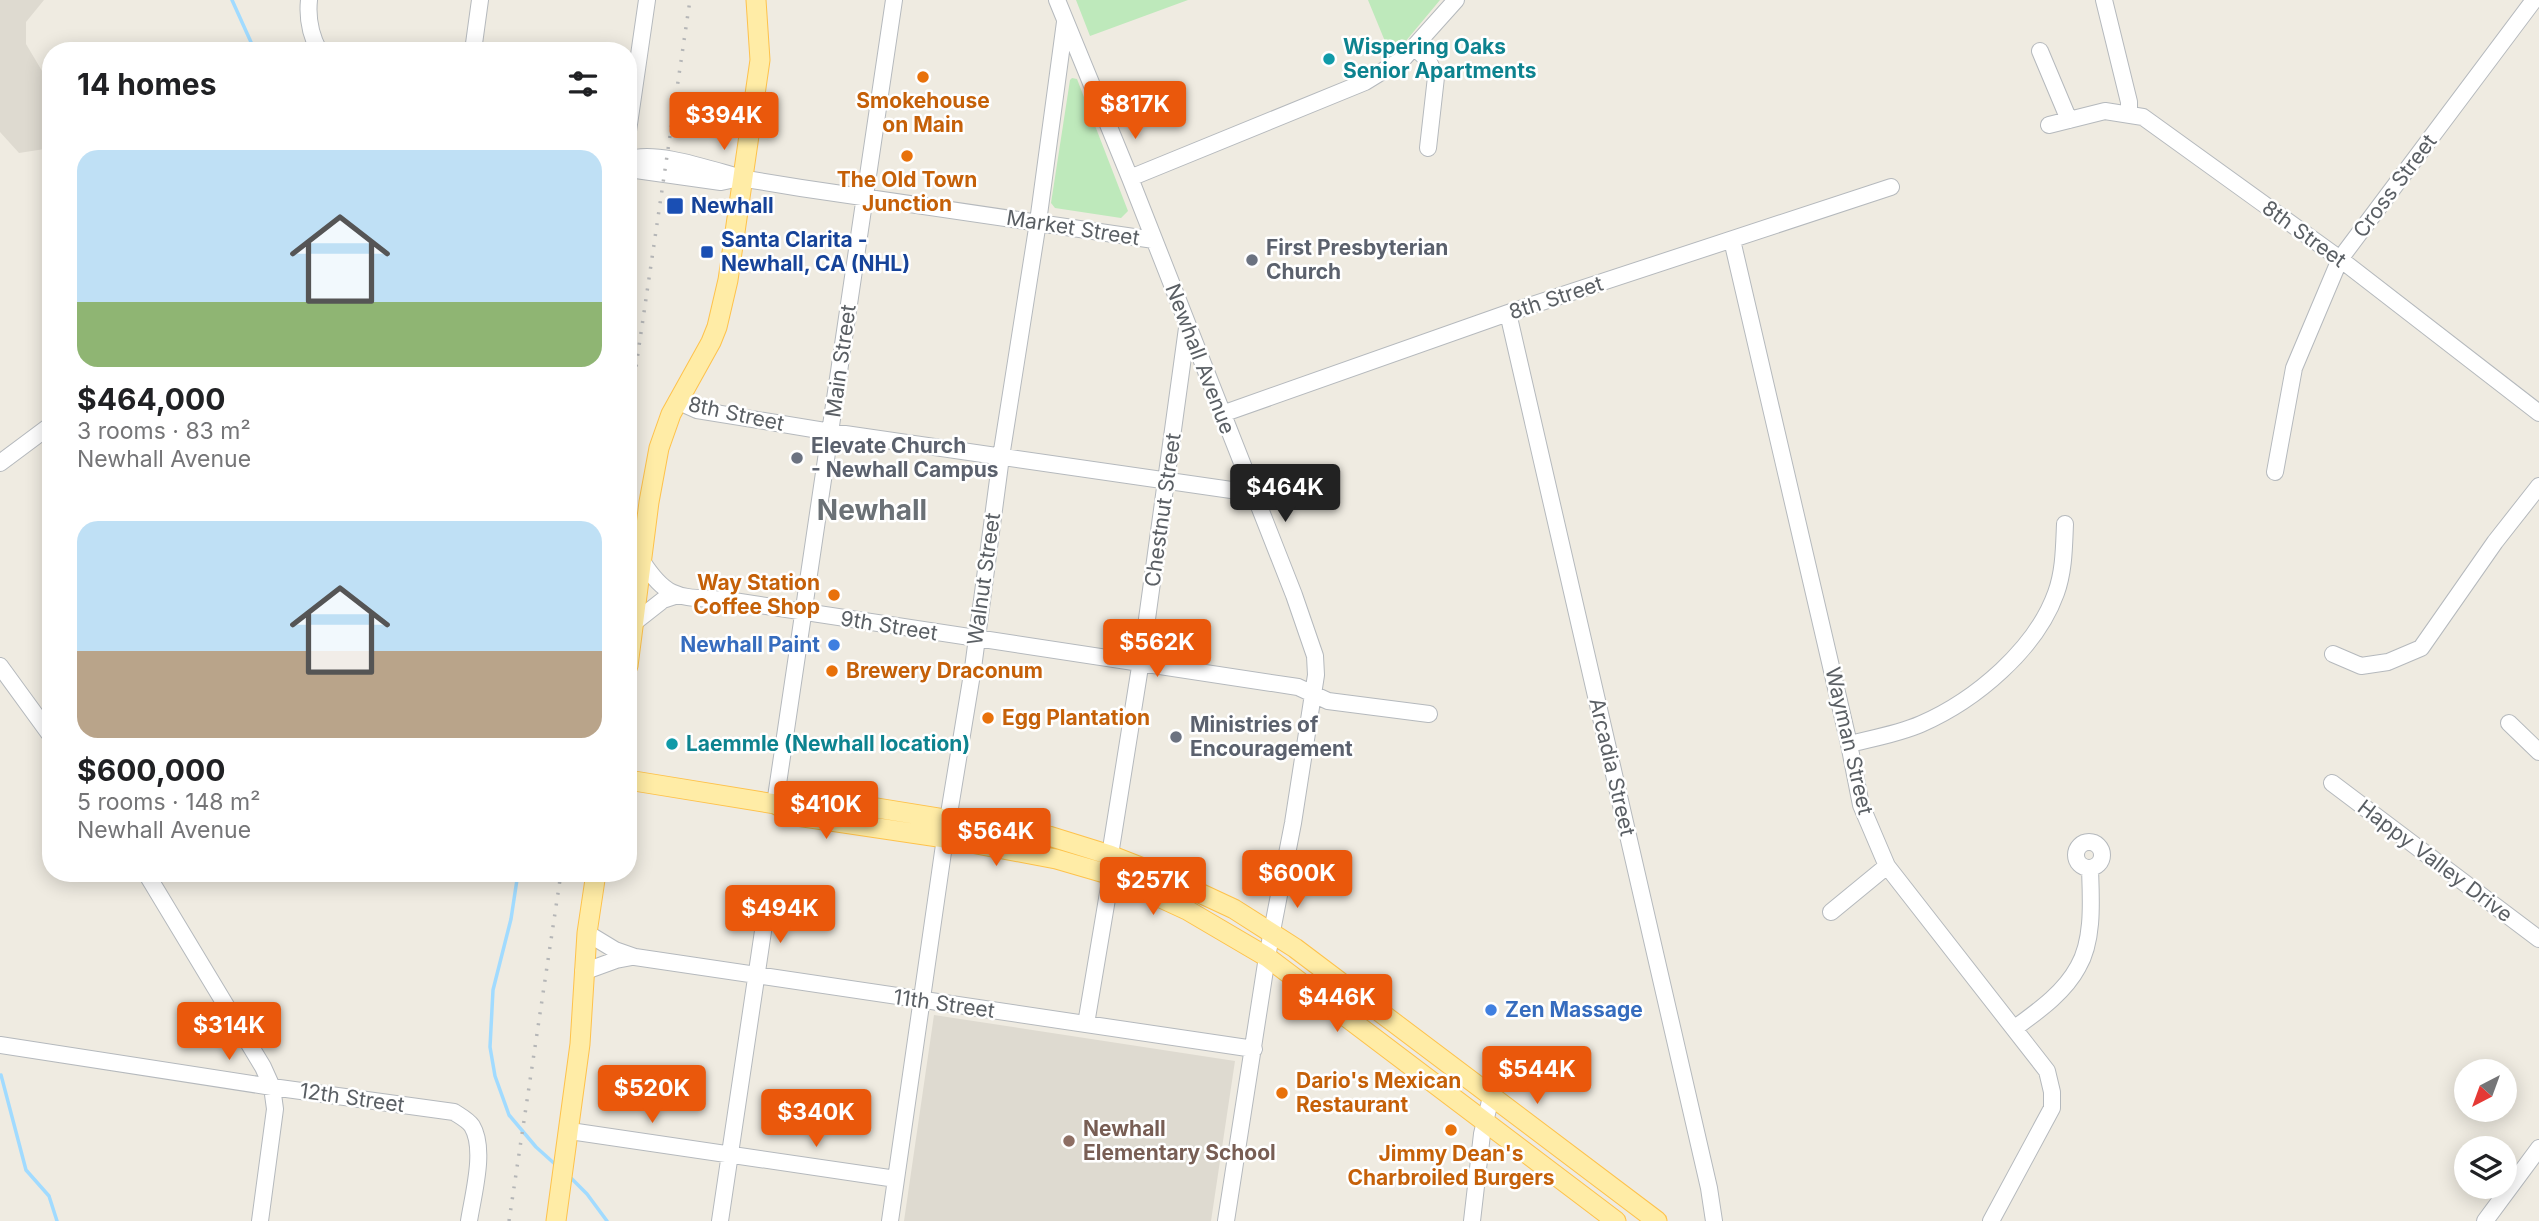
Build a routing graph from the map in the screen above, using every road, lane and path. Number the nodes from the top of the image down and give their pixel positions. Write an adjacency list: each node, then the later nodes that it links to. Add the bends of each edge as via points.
1 (309, 0): 11 (street, via 307,14)
2 (480, 0): 12 (street)
3 (647, 0): 15 (street)
4 (756, 0): 21 (main road, via 760,60)
5 (894, 0): 24 (street, Main Street)
6 (1057, 0): 10 (street, Newhall Avenue)
7 (1456, 0): 13 (street)
8 (2104, 0): 16 (street)
9 (2534, 0): 28 (street, Cross Street)
10 (1066, 19): 22 (street, Newhall Avenue); 25 (street, Walnut Street)
11 (314, 42)
12 (474, 42)
13 (1415, 48): 19 (street, via 1436,77); 22 (street, via 1394,66 1343,92)
14 (2040, 51): 17 (street)
15 (637, 69)
16 (2129, 115): 17 (street, 8th Street, via 2105,111); 28 (street, 8th Street, via 2143,117)
17 (2069, 120): 18 (street, 8th Street)
18 (2049, 125)
19 (1428, 148)
20 (637, 170): 21 (street, Market Street, via 721,182)
21 (743, 178): 24 (street, Market Street); 31 (main road, via 717,327)
22 (1130, 178): 26 (street, Newhall Avenue)
23 (1891, 187): 27 (street, 8th Street)
24 (865, 197): 25 (street, Market Street); 35 (street, Main Street)
25 (1038, 222): 26 (street, Market Street); 36 (street, Walnut Street)
26 (1154, 240): 30 (street, Newhall Avenue)
27 (1732, 240): 29 (street, 8th Street); 56 (street, Wayman Street)
28 (2340, 259): 32 (street, 8th Street); 38 (street, Cross Street, via 2294,368)
29 (1508, 313): 33 (street, 8th Street); 98 (street, Arcadia Street)
30 (1187, 327): 33 (street, Newhall Avenue); 39 (street, Chestnut Street)
31 (677, 401): 35 (street, 8th Street, via 697,410); 43 (main road, via 659,448)
32 (2539, 413)
33 (1222, 414): 41 (street, Newhall Avenue)
34 (42, 432): 37 (street)
35 (831, 432): 36 (street, 8th Street); 46 (street, Main Street)
36 (1001, 457): 39 (street, 8th Street); 48 (street, Walnut Street)
37 (0, 463)
38 (2274, 472)
39 (1167, 482): 41 (street, 8th Street); 50 (street, Chestnut Street)
40 (2539, 486): 49 (street, via 2421,648 2388,662 2361,666)
41 (1252, 494): 52 (street, Newhall Avenue, via 1315,656)
42 (2066, 524): 56 (street, via 2056,592 2032,638 2016,656 1964,699 1923,723)
43 (642, 561): 44 (street, via 655,580); 45 (main road)
44 (678, 595): 46 (street, 9th Street); 47 (street, via 663,600)
45 (637, 605)
46 (804, 614): 48 (street, 9th Street); 60 (street, Main Street)
47 (637, 620)
48 (976, 639): 50 (street, 9th Street); 61 (street, Walnut Street)
49 (2333, 654)
50 (1140, 662): 52 (street, 9th Street, via 1298,687); 62 (street, Chestnut Street)
51 (0, 666): 55 (street)
52 (1313, 694): 53 (street, 9th Street, via 1328,701); 71 (street, Newhall Avenue)
53 (1429, 714)
54 (2509, 723): 57 (street)
55 (42, 724)
56 (1849, 744): 63 (street, Wayman Street, via 1861,805)
57 (2539, 752)
58 (637, 781): 60 (main road)
59 (2332, 783): 72 (street, Happy Valley Drive)
60 (775, 804): 61 (main road, via 797,816)
61 (946, 829): 62 (main road, via 1049,836); 65 (main road); 77 (street, Walnut Street)
62 (1110, 855): 65 (street, Chestnut Street); 71 (main road, via 1234,909)
63 (1887, 866): 69 (street); 79 (street, Wayman Street)
64 (2090, 869): 79 (street, via 2087,940 2079,967 2050,1001)
65 (1111, 875): 74 (main road, via 1187,910); 78 (street, Chestnut Street)
66 (151, 882): 82 (street)
67 (595, 882): 70 (main road)
68 (766, 911): 76 (street)
69 (1831, 912)
70 (587, 933): 73 (street, 11th Street); 75 (main road)
71 (1273, 934): 74 (street, Newhall Avenue); 83 (main road)
72 (2539, 939)
73 (635, 957): 75 (street, 11th Street); 76 (street, 11th Street)
74 (1267, 957): 81 (street, Newhall Avenue); 84 (main road)
75 (583, 972): 85 (main road)
76 (757, 974): 77 (street, 11th Street); 87 (street)
77 (921, 1000): 78 (street, 11th Street); 88 (street, Walnut Street)
78 (1086, 1024): 81 (street, 11th Street)
79 (2015, 1028): 99 (street, Wayman Street, via 2047,1071 2052,1108)
80 (0, 1045): 82 (street, 12th Street)
81 (1254, 1049): 94 (street, Newhall Avenue)
82 (272, 1087): 90 (street, via 275,1109); 91 (street, 12th Street, via 454,1112 470,1123 477,1135 479,1152)
83 (1491, 1097): 84 (street); 97 (main road)
84 (1485, 1121): 95 (street); 96 (main road)
85 (569, 1140): 87 (street); 89 (main road)
86 (2539, 1148): 100 (street)
87 (730, 1155): 88 (street); 92 (street)
88 (896, 1179): 93 (street, Walnut Street)
89 (557, 1215)
90 (260, 1221)
91 (469, 1221)
92 (720, 1221)
93 (890, 1221)
94 (1226, 1221)
95 (1472, 1221)
96 (1616, 1221)
97 (1657, 1221)
98 (1714, 1221)
99 (1991, 1221)
100 (2485, 1221)

